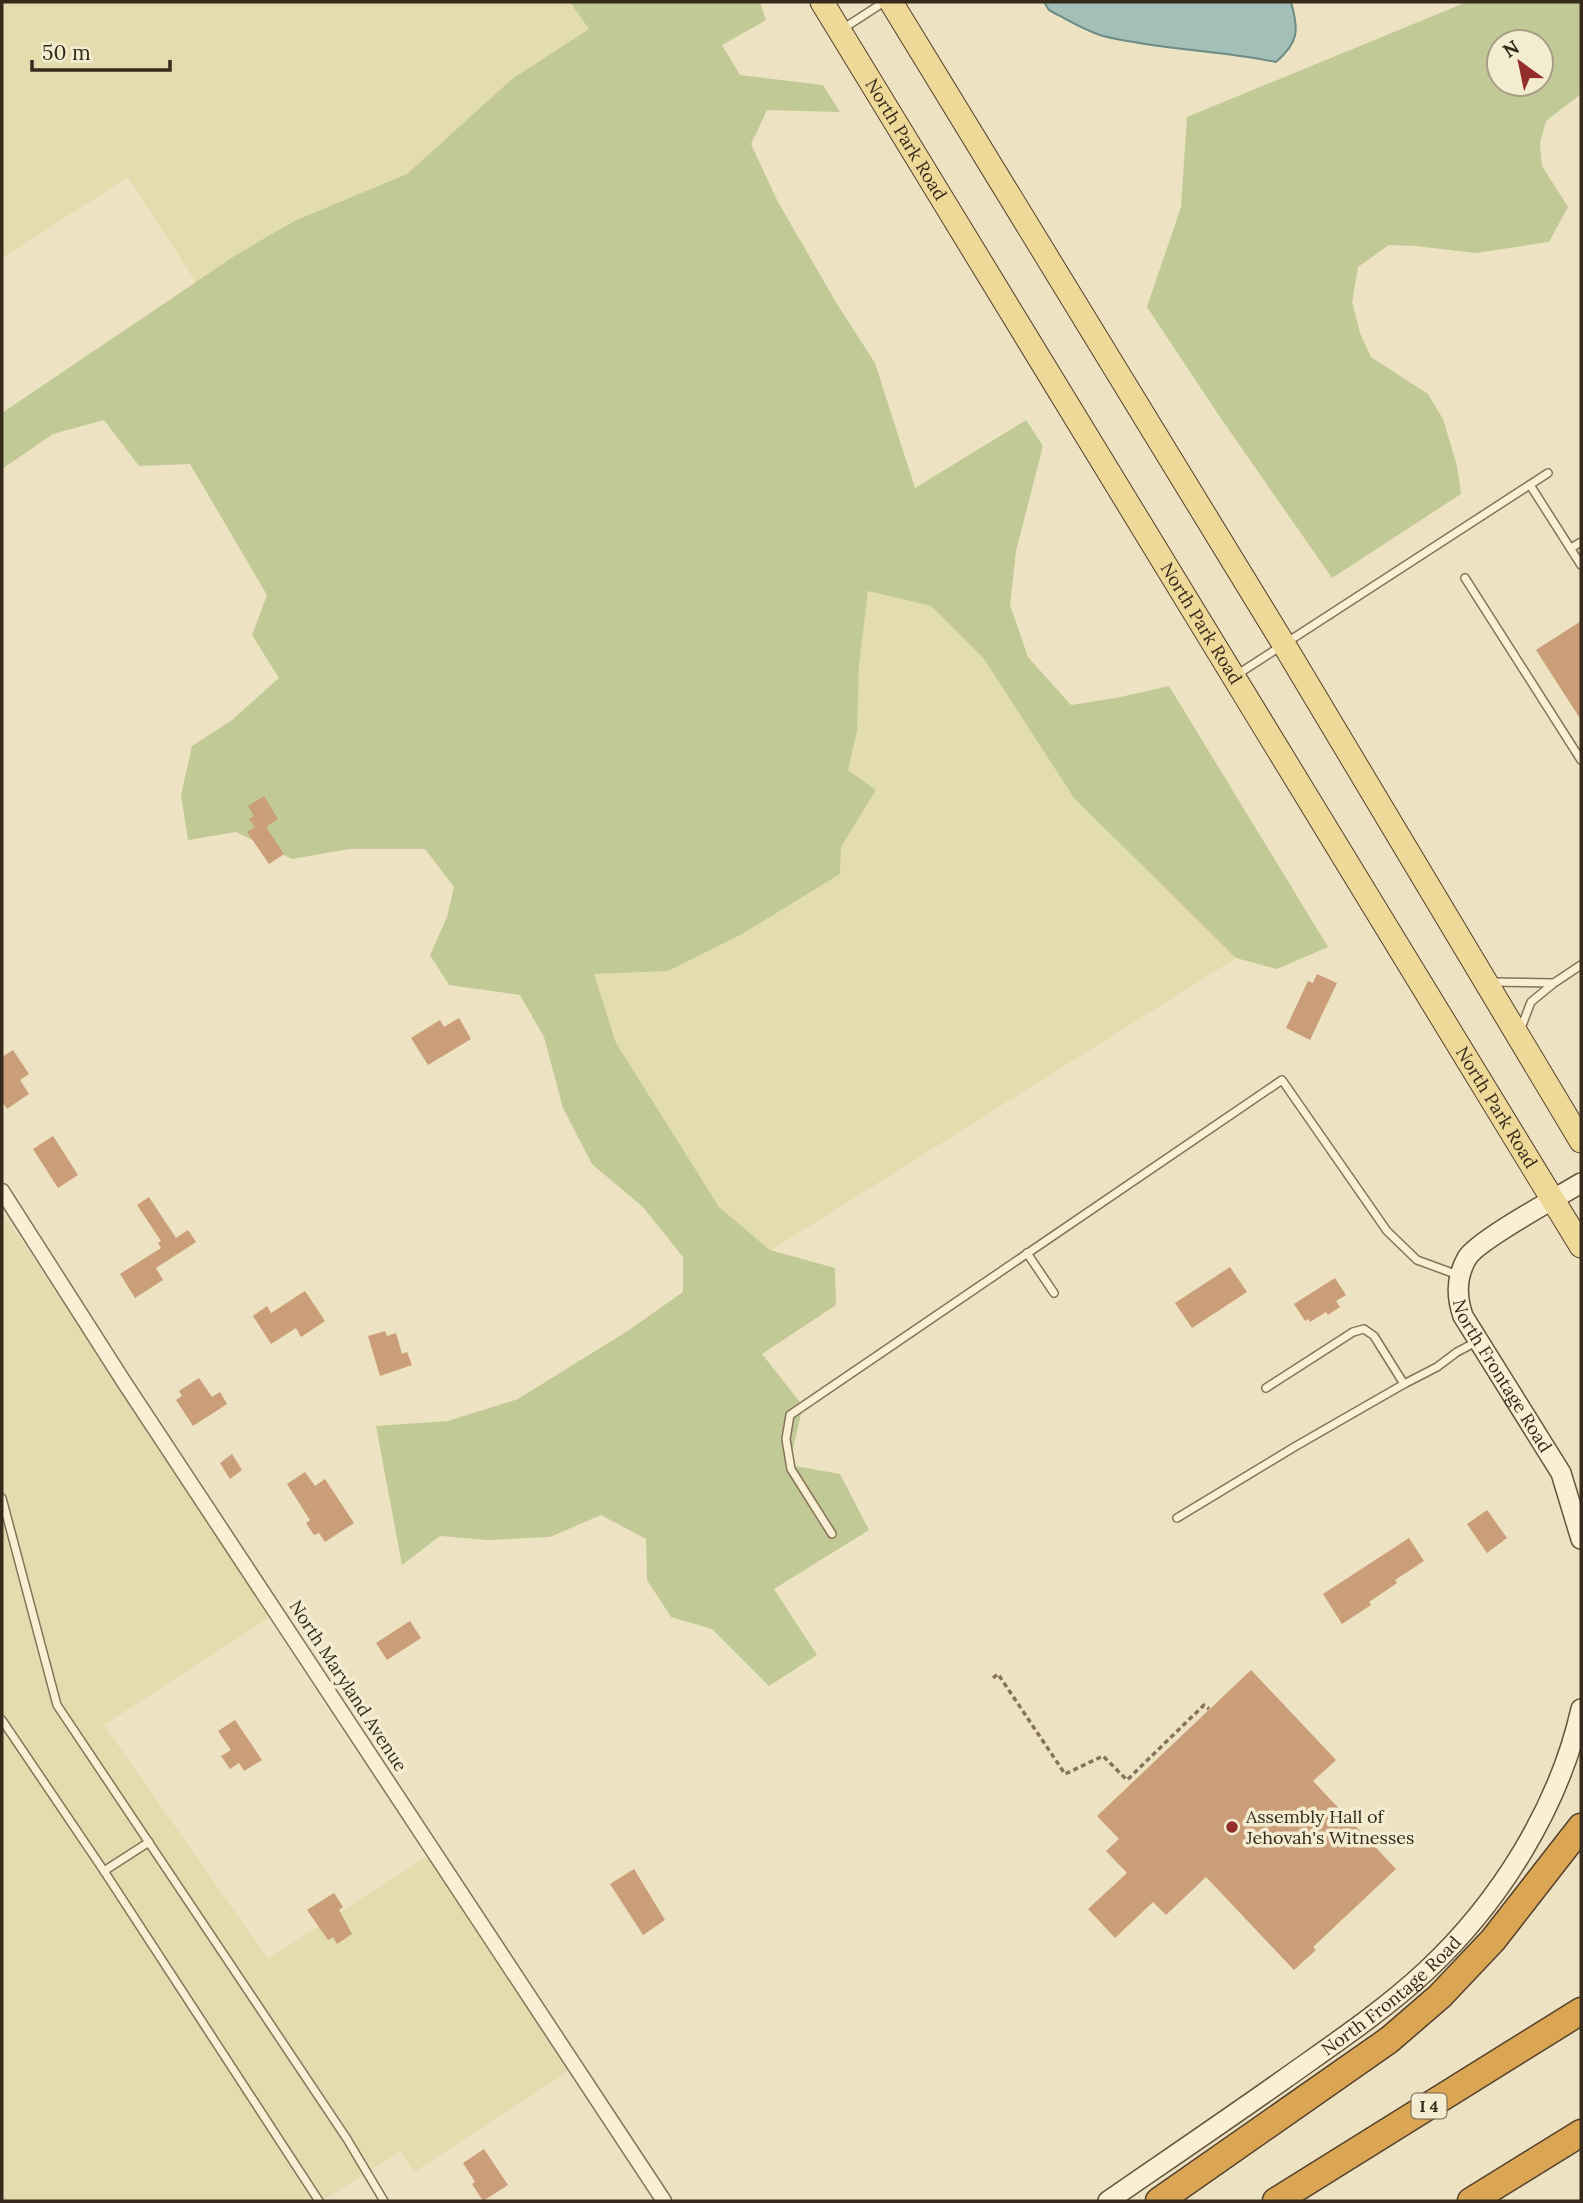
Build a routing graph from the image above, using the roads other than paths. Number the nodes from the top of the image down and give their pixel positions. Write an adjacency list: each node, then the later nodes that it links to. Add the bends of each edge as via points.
1 (822, 2): 4 (main road, North Park Road)
2 (884, 2): 4 (lane)
3 (891, 2): 11 (main road)
4 (840, 31): 12 (main road, North Park Road)
5 (1548, 473): 6 (lane)
6 (1530, 485): 8 (lane); 11 (lane)
7 (1581, 542): 8 (lane)
8 (1571, 548): 9 (lane)
9 (1581, 565)
10 (1465, 578): 13 (lane)
11 (1283, 643): 12 (lane); 15 (main road)
12 (1234, 677): 21 (main road, North Park Road)
13 (1581, 760)
14 (1581, 965): 16 (lane)
15 (1486, 982): 16 (lane); 17 (main road)
16 (1553, 983): 17 (lane, via 1531,1002)
17 (1518, 1035): 18 (main road)
18 (1581, 1140)
19 (1581, 1183): 21 (street, North Frontage Road)
20 (2, 1192): 42 (street, North Maryland Avenue)
21 (1553, 1201): 22 (main road, North Park Road); 24 (street, North Frontage Road, via 1485,1242 1468,1256)
22 (1581, 1246)
23 (1027, 1253): 24 (lane, via 1282,1080 1387,1231 1417,1260); 25 (lane); 31 (lane, via 790,1415 786,1439 791,1469)
24 (1460, 1276): 26 (street, North Frontage Road, via 1457,1298)
25 (1054, 1293)
26 (1479, 1341): 27 (lane); 32 (street, North Frontage Road, via 1560,1473)
27 (1404, 1384): 28 (lane, via 1374,1336 1358,1329); 30 (lane)
28 (1266, 1388)
29 (2, 1498): 36 (lane, via 57,1705)
30 (1177, 1518)
31 (832, 1534)
32 (1581, 1539)
33 (1581, 1709): 43 (street, North Frontage Road, via 1555,1788 1516,1863 1436,1961 1360,2025)
34 (2, 1720): 37 (lane)
35 (1581, 1828): 44 (highway, via 1493,1940 1440,1996 1389,2040)
36 (149, 1842): 37 (lane); 41 (lane)
37 (104, 1871): 40 (lane)
38 (1581, 2011): 45 (highway, I 4)
39 (1581, 2133): 46 (highway)
40 (319, 2201)
41 (384, 2201)
42 (664, 2201)
43 (1108, 2201)
44 (1159, 2201)
45 (1276, 2201)
46 (1471, 2201)

